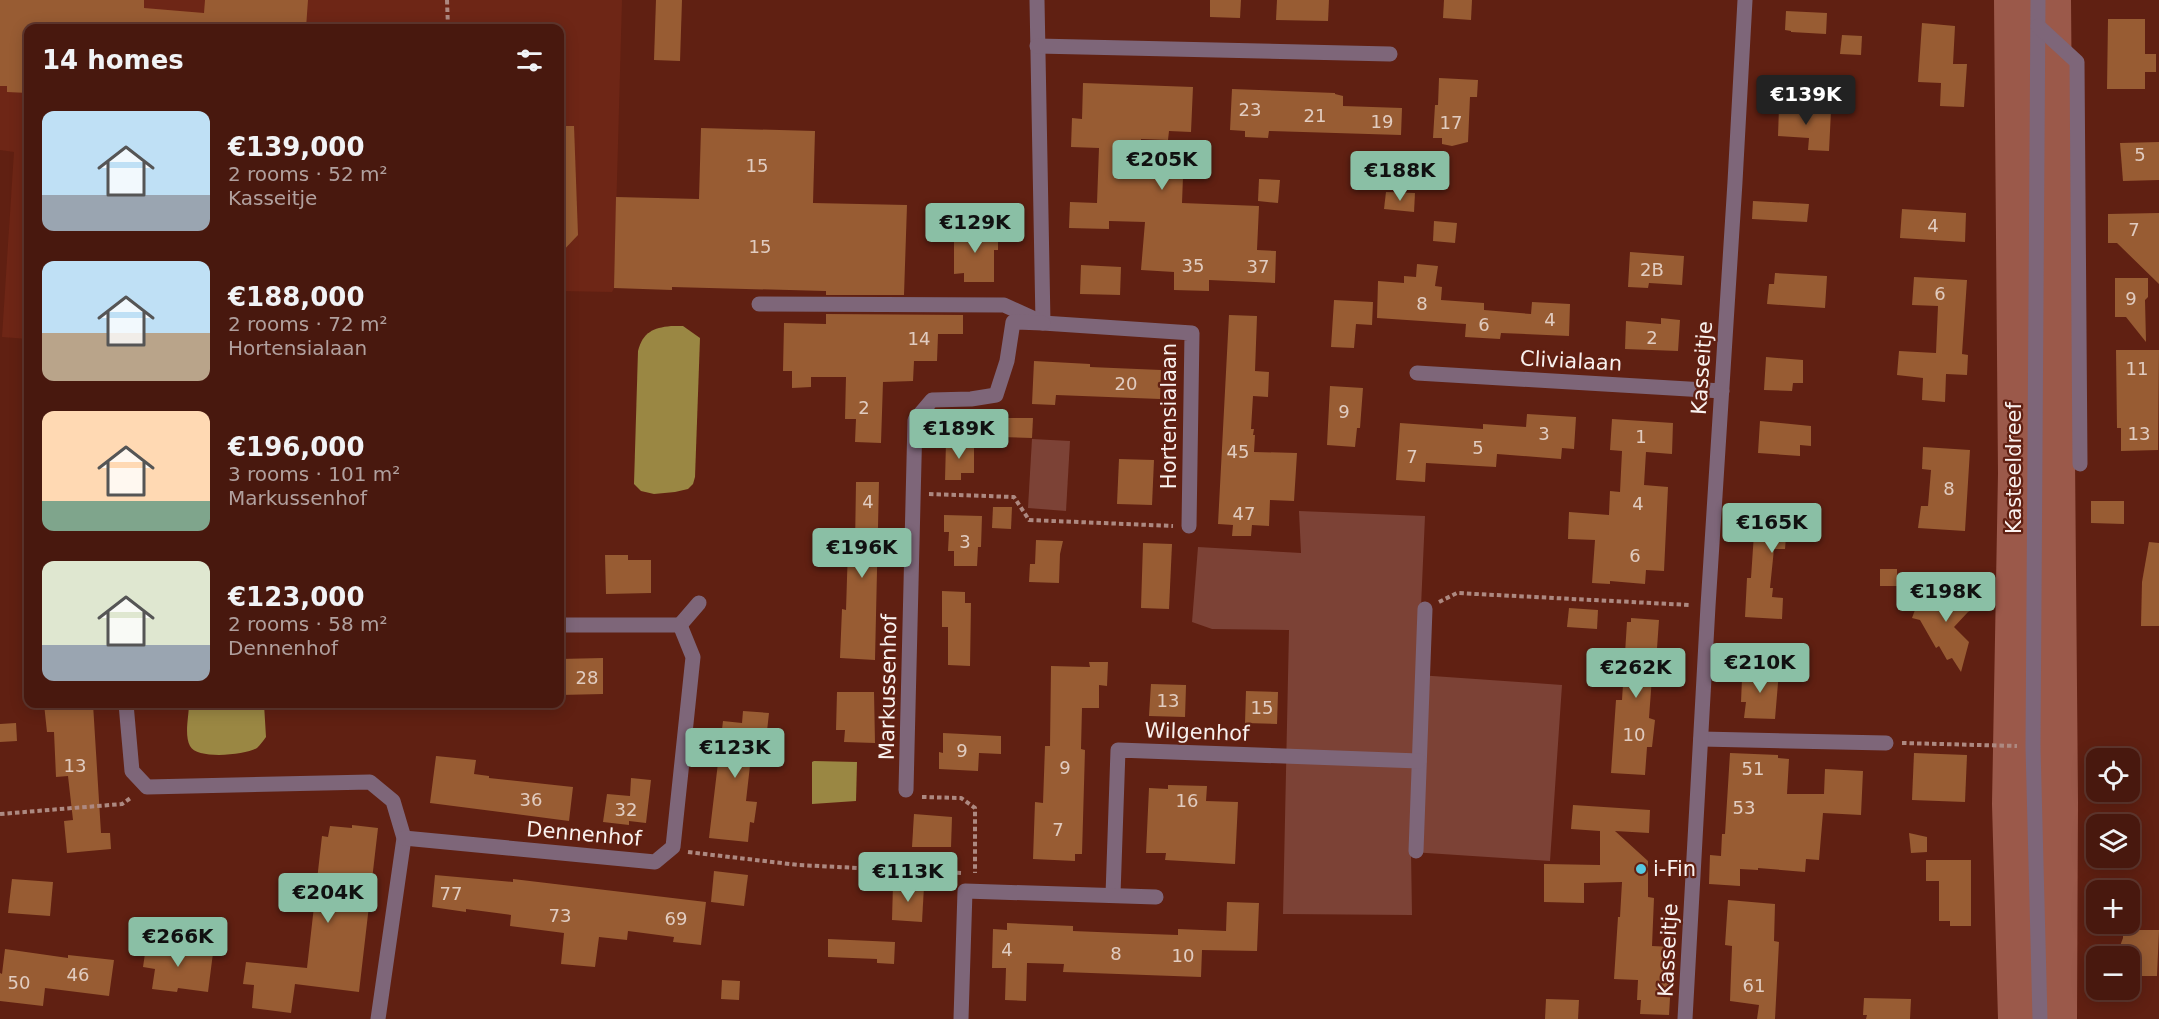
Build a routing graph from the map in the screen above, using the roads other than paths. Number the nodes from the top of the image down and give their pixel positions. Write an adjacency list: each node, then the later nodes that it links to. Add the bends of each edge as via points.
1 (1037, 0): 5 (street)
2 (1745, 0): 10 (street, Kasseitje)
3 (2038, 0): 4 (street, Kasteeldreef)
4 (2038, 26): 11 (street, via 2077,62); 29 (street, Kasteeldreef, via 2033,747)
5 (1037, 46): 6 (street); 8 (street)
6 (1390, 54)
7 (759, 304): 8 (street, via 1004,305)
8 (1043, 323): 12 (street, Hortensialaan, via 1192,333); 21 (street, Markussenhof, via 1013,322 1007,361 996,395 932,400 915,420)
9 (1418, 373): 10 (street, Clivialaan)
10 (1722, 391): 18 (street, Kasseitje)
11 (2080, 464)
12 (1189, 526)
13 (699, 603): 16 (street)
14 (1425, 609): 20 (street)
15 (564, 625): 16 (street)
16 (680, 625): 22 (street, Dennenhof, via 693,657 673,847 655,862)
17 (126, 708): 22 (street, via 132,771 147,787 370,782 393,801)
18 (1701, 739): 19 (street); 28 (street, Kasseitje)
19 (1886, 743)
20 (1419, 761): 23 (street); 24 (street, Wilgenhof, via 1118,750)
21 (906, 790)
22 (404, 838): 26 (street)
23 (1416, 850)
24 (1113, 895): 25 (street); 27 (street, via 965,891)
25 (1156, 897)
26 (378, 1019)
27 (961, 1019)
28 (1685, 1019)
29 (2040, 1019)

